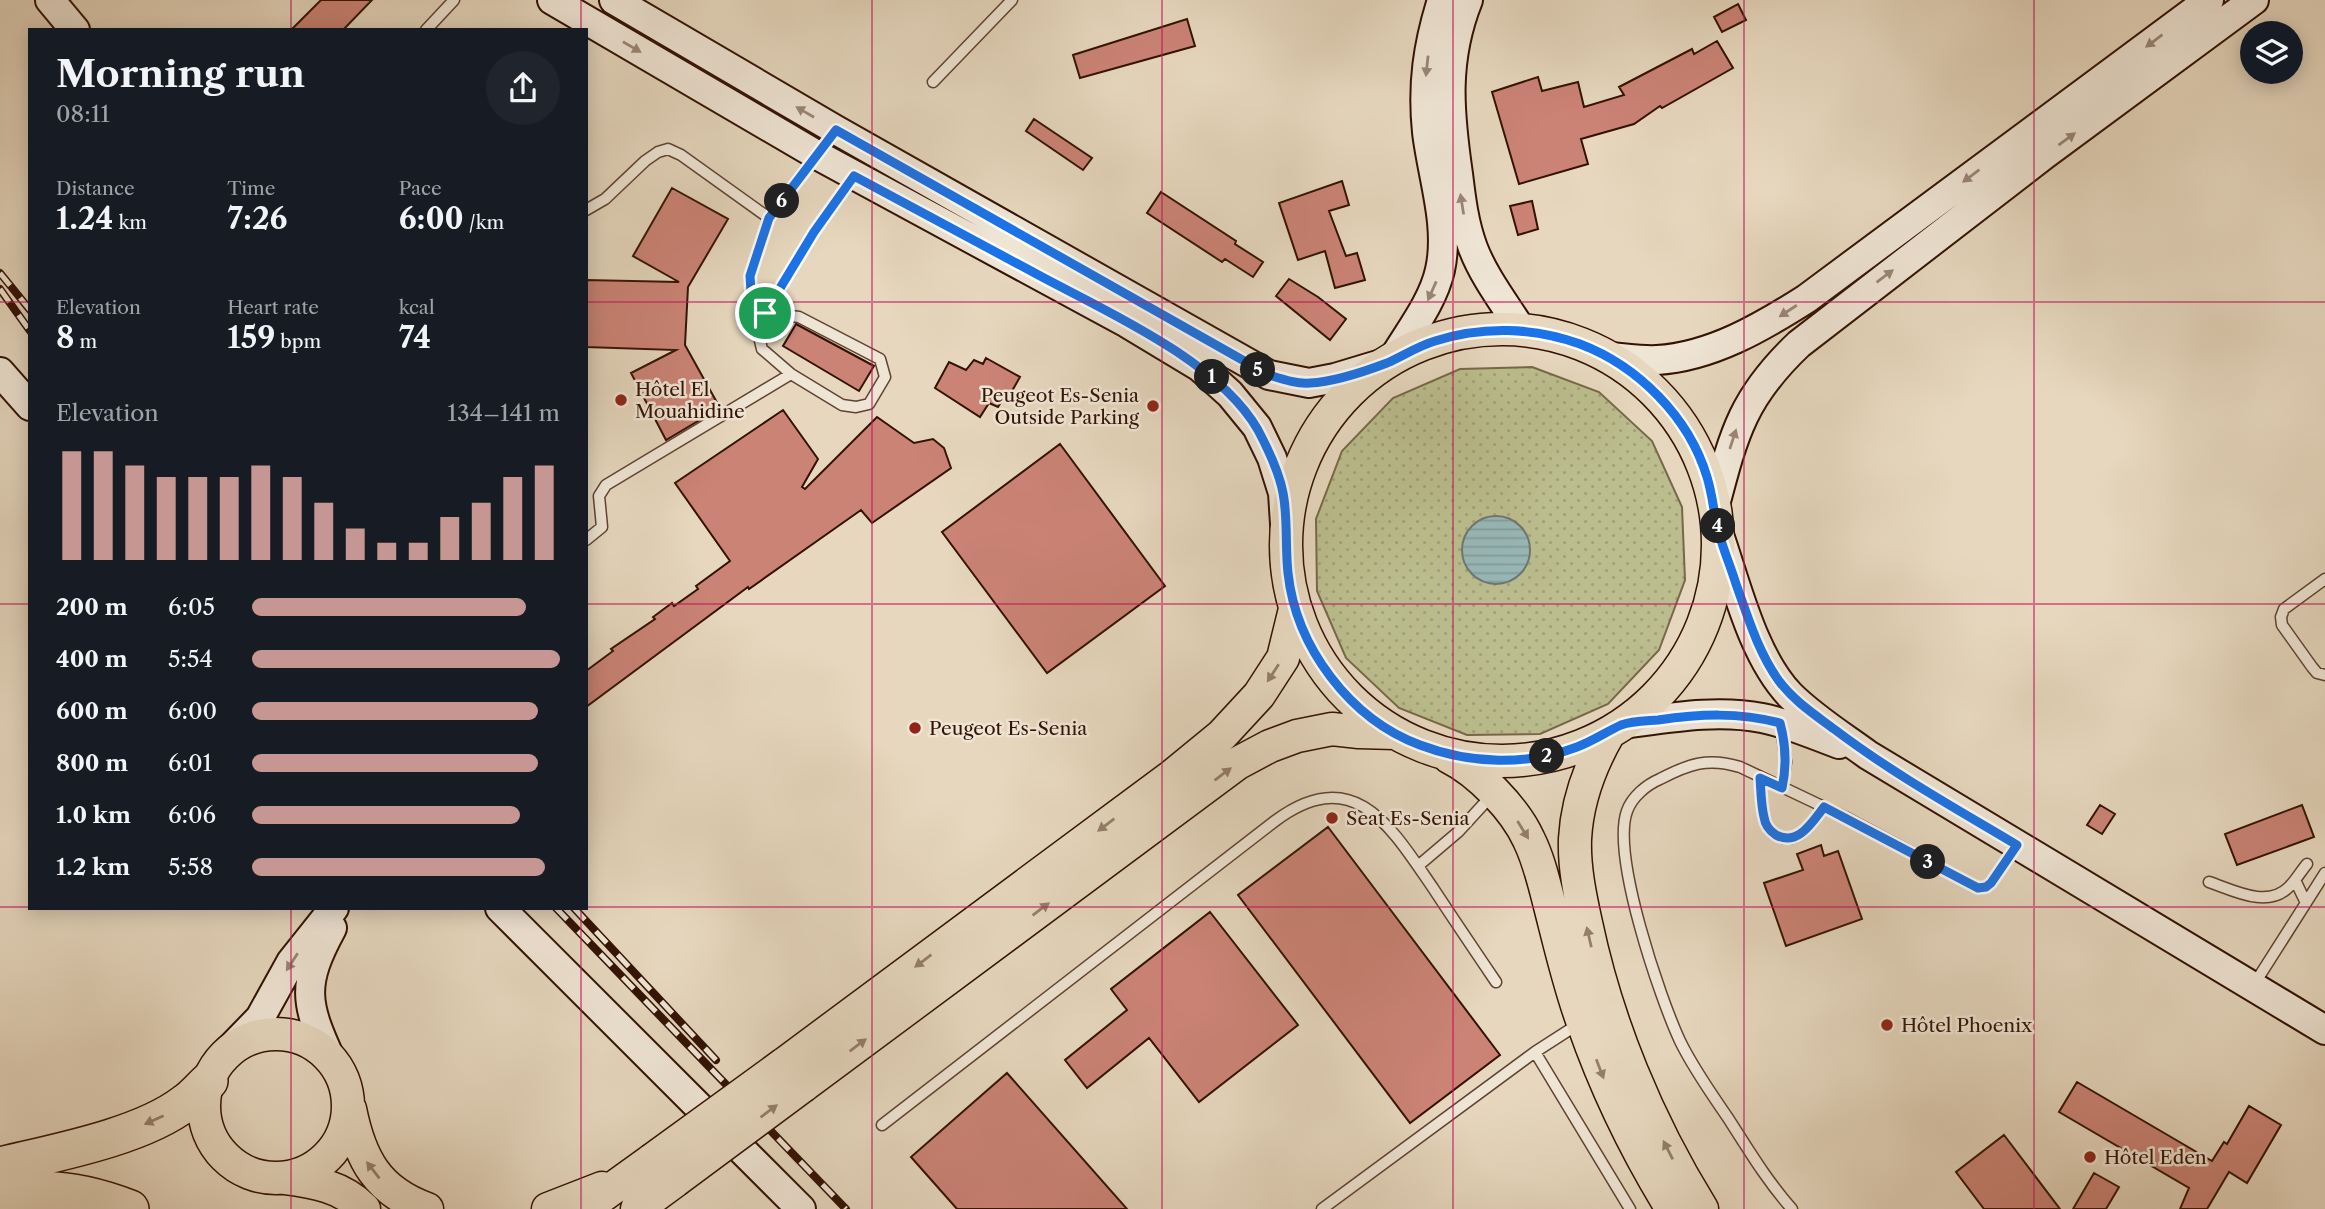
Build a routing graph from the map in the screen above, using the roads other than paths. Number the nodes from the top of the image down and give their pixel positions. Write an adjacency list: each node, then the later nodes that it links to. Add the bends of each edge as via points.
1 (50, 0): 10 (main road)
2 (454, 0): 11 (lane)
3 (552, 0): 14 (main road, one-way to 14)
4 (614, 0): 13 (main road, one-way to 4)
5 (1012, 0): 12 (lane)
6 (1443, 0): 22 (main road, one-way to 22, via 1430,40 1425,102 1442,256 1434,288)
7 (1468, 0): 20 (main road, one-way to 7, via 1480,264 1463,211 1449,102 1453,48)
8 (2209, 0): 21 (main road, one-way to 21, via 1766,325 1694,353 1658,360)
9 (2254, 0): 26 (main road, one-way to 9, via 1738,425 1774,367 2044,155)
10 (73, 28)
11 (428, 28)
12 (933, 82)
13 (836, 130): 14 (main road); 22 (main road, via 1269,375 1309,383)
14 (817, 155): 15 (main road); 17 (lane)
15 (854, 176): 19 (lane); 28 (main road, via 1200,367 1230,394 1256,427 1272,458 1283,493)
16 (588, 209): 17 (lane, via 645,161 668,149)
17 (769, 218): 18 (lane, via 750,276)
18 (752, 307): 19 (lane); 24 (lane, via 762,349)
19 (765, 313): 24 (lane, via 799,317 880,359 885,377 869,404 856,407 842,405)
20 (1522, 331): 21 (main road, via 1562,338); 22 (main road, via 1477,331 1433,341)
21 (1609, 358): 26 (main road, via 1635,375 1678,420 1707,475)
22 (1390, 361): 28 (main road, via 1354,388 1326,420 1291,497)
23 (0, 372): 25 (main road)
24 (791, 374): 27 (lane, via 606,485 598,496 602,527)
25 (28, 404)
26 (1716, 518): 33 (main road, via 1718,564 1703,626 1670,681); 36 (main road, via 1748,619 1777,678 1800,704)
27 (588, 538)
28 (1286, 539): 30 (main road)
29 (2325, 579): 31 (lane, via 2284,609 2281,617 2312,667)
30 (1295, 609): 34 (main road, via 1311,647 1333,680 1361,710); 58 (main road, one-way to 58, via 1283,659 1259,695 1222,735)
31 (2325, 675)
32 (1780, 723): 33 (main road, via 1705,714); 36 (main road); 38 (lane, via 1786,762)
33 (1616, 729): 35 (main road, via 1543,757 1473,759); 75 (main road, one-way to 33, via 1668,1151 1626,1055 1595,964 1582,905 1575,855 1577,820 1588,775)
34 (1395, 733): 35 (main road); 58 (main road, one-way to 34, via 1238,763 1297,736 1332,729)
35 (1438, 751): 39 (main road)
36 (1868, 755): 41 (main road)
37 (1760, 778): 38 (lane); 40 (lane, via 1766,825 1776,835 1799,836); 76 (lane, via 1724,762 1681,768 1650,783 1632,801 1624,832 1633,900 1664,1004 1681,1042 1765,1175)
38 (1782, 788): 40 (lane)
39 (1494, 793): 43 (lane); 53 (main road, one-way to 53, via 1523,830 1537,859)
40 (1824, 807): 41 (lane, via 1978,888 1991,883)
41 (2017, 845): 52 (main road)
42 (2307, 864): 45 (lane)
43 (1418, 866): 51 (lane); 60 (lane, via 1368,808 1333,798 1295,807)
44 (2325, 873): 47 (lane)
45 (2295, 880): 46 (lane, via 2281,893 2263,898); 47 (lane)
46 (2208, 882)
47 (2306, 903): 52 (lane)
48 (332, 910): 57 (main road, one-way to 57, via 291,962 260,1018)
49 (349, 910): 56 (main road, via 332,928 320,951 309,991 312,1014)
50 (502, 910): 71 (main road)
51 (1496, 982)
52 (2253, 987): 54 (main road)
53 (1582, 1021): 55 (lane); 74 (main road, one-way to 74, via 1613,1102)
54 (2325, 1030)
55 (1535, 1052): 72 (lane); 73 (lane)
56 (331, 1060): 57 (main road, via 300,1038 263,1035 244,1041); 59 (main road, via 343,1079)
57 (219, 1066): 61 (highway, one-way to 61, via 185,1103 161,1118 74,1149); 62 (main road, via 205,1091 204,1114 210,1135 222,1154 239,1168)
58 (793, 1075): 63 (main road, bridge); 64 (main road, one-way to 58, bridge)
59 (348, 1102): 62 (main road, via 347,1120 331,1153 317,1166); 68 (main road, one-way to 59, via 392,1190 367,1164)
60 (881, 1125)
61 (0, 1166)
62 (282, 1178): 67 (main road, via 339,1189)
63 (623, 1180): 69 (main road); 70 (main road)
64 (654, 1198)
65 (0, 1200): 66 (highway, via 39,1191 74,1193)
66 (130, 1209)
67 (364, 1209)
68 (427, 1209)
69 (548, 1209)
70 (584, 1209)
71 (801, 1209)
72 (1322, 1209)
73 (1630, 1209)
74 (1672, 1209)
75 (1702, 1209)
76 (1792, 1209)

